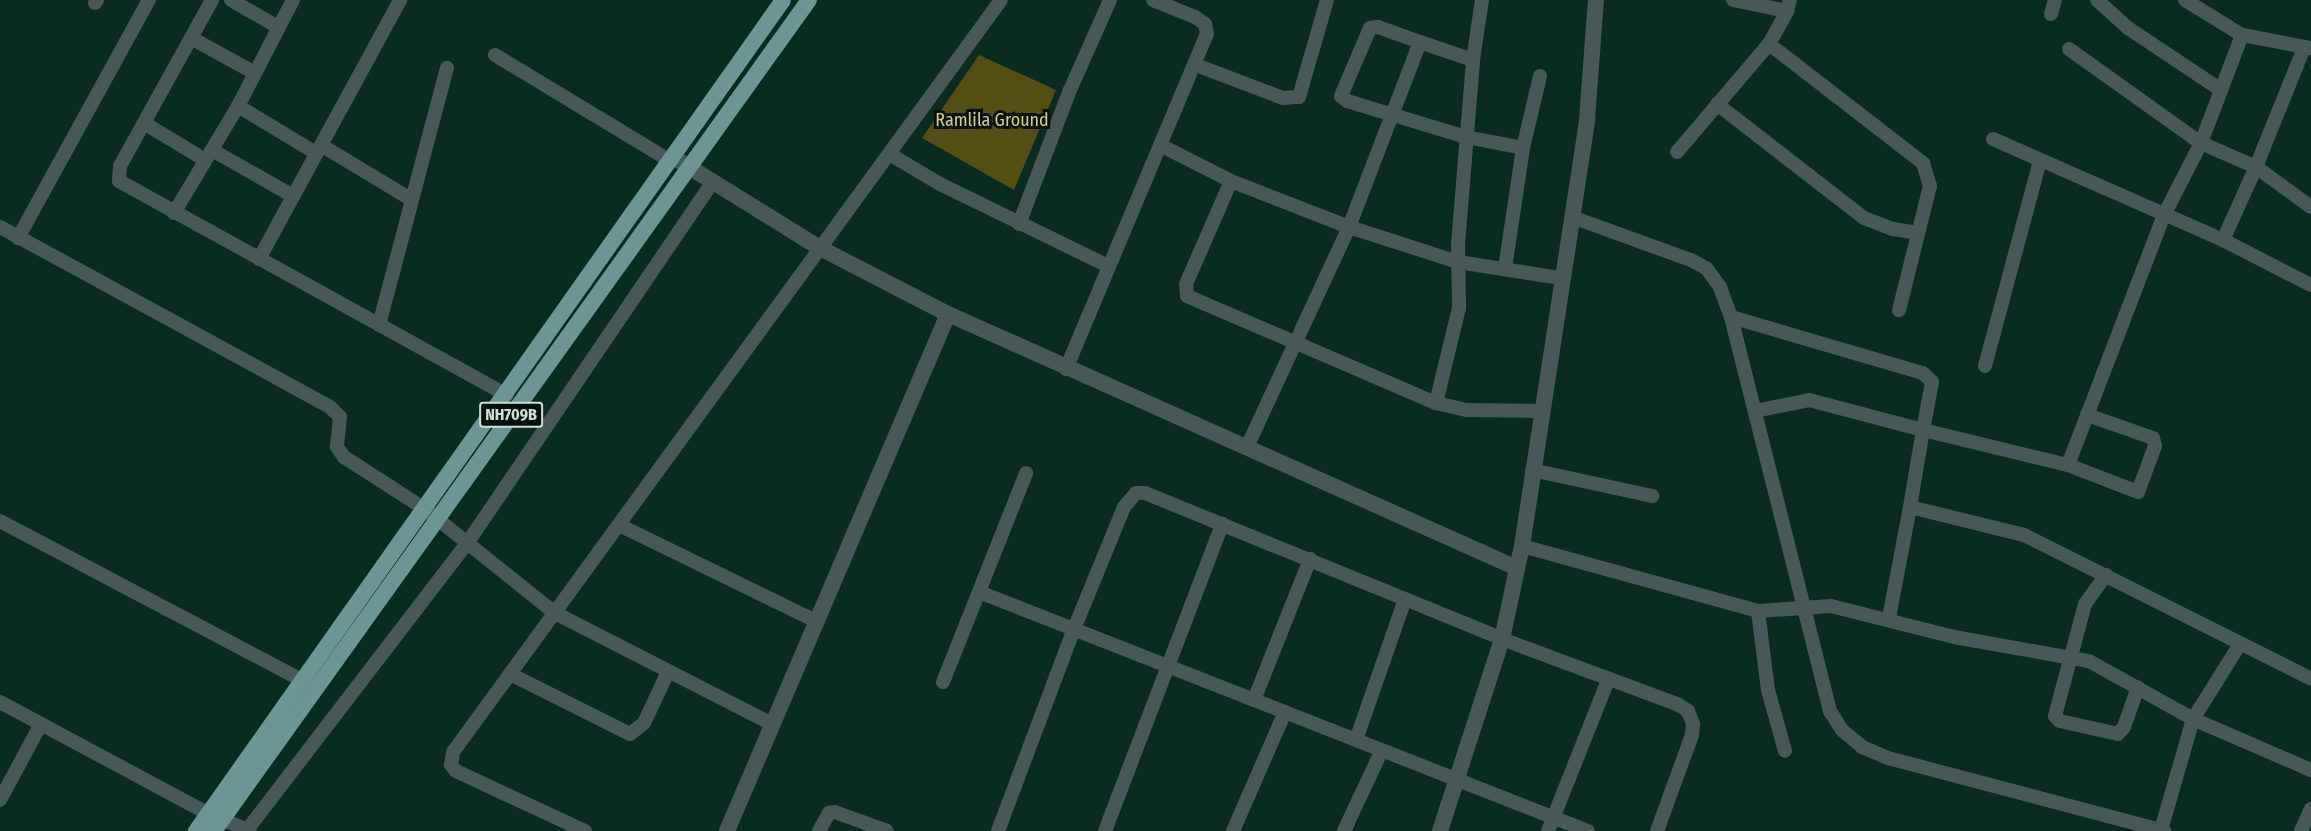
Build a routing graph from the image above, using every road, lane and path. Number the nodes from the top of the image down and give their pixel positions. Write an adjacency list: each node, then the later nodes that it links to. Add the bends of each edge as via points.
1 (149, 0): 63 (street)
2 (212, 0): 22 (street)
3 (231, 0): 20 (street)
4 (293, 0): 20 (street)
5 (400, 0): 43 (street)
6 (783, 0): 47 (highway, NH709B)
7 (809, 0): 50 (highway, NH709B)
8 (1001, 0): 46 (street)
9 (1110, 0): 59 (street, via 1070,90)
10 (1153, 0): 29 (street, via 1205,24 1207,34)
11 (1327, 0): 29 (street, via 1299,98 1283,99)
12 (1482, 0): 28 (street)
13 (1596, 0): 58 (street, via 1587,118)
14 (1733, 0): 18 (street)
15 (2055, 0): 19 (street)
16 (2097, 0): 33 (street, via 2128,28)
17 (2185, 0): 21 (street)
18 (1788, 6): 24 (street)
19 (2051, 14)
20 (278, 27): 31 (street)
21 (2242, 35): 25 (street); 33 (street)
22 (191, 38): 31 (street); 37 (street)
23 (1420, 42): 28 (street); 36 (street); 36 (street, via 1378,27 1370,28 1341,92 1347,101)
24 (1769, 44): 34 (street); 62 (street, via 1923,163 1930,186)
25 (2308, 48): 49 (street)
26 (2069, 49): 40 (street)
27 (495, 55): 47 (street)
28 (1473, 60): 38 (street)
29 (1196, 65): 41 (street)
30 (447, 68): 54 (street)
31 (255, 73): 35 (street)
32 (1540, 76): 42 (street)
33 (2221, 90): 40 (street)
34 (1718, 104): 44 (street); 62 (street, via 1864,218)
35 (238, 106): 43 (street); 45 (street)
36 (1394, 114): 38 (street); 61 (street)
37 (144, 123): 45 (street); 56 (street, via 120,166 119,181)
38 (1466, 137): 42 (street); 67 (street)
39 (1993, 139): 48 (street)
40 (2200, 143): 49 (street); 57 (street)
41 (1162, 146): 51 (street); 68 (street)
42 (1523, 148): 69 (street)
43 (319, 149): 53 (street); 54 (street)
44 (1677, 152)
45 (208, 155): 53 (street); 56 (street)
46 (891, 155): 59 (street); 65 (street)
47 (672, 159): 50 (street); 79 (highway, NH709B)
48 (2040, 161): 57 (street); 77 (street)
49 (2256, 167): 55 (street); 64 (street)
50 (688, 168): 52 (street); 91 (highway, NH709B)
51 (1231, 180): 61 (street); 76 (street, via 1184,292 1192,300)
52 (712, 183): 65 (street); 95 (street)
53 (293, 196): 66 (street)
54 (412, 200): 75 (street)
55 (2309, 200)
56 (174, 213): 66 (street)
57 (2164, 215): 64 (street); 83 (street)
58 (1572, 217): 70 (street); 74 (street, via 1707,269 1720,287)
59 (1019, 224): 68 (street)
60 (0, 227): 63 (street)
61 (1349, 227): 67 (street); 76 (street)
62 (1918, 233): 72 (street)
63 (18, 237): 91 (street, via 330,407 340,417 339,452)
64 (2223, 240): 71 (street)
65 (820, 248): 73 (street); 94 (street)
66 (259, 259): 75 (street)
67 (1458, 262): 69 (street); 80 (street, via 1456,331)
68 (1107, 266): 78 (street)
69 (1505, 269): 70 (street)
70 (1560, 278): 81 (street)
71 (2311, 285)
72 (1899, 310)
73 (948, 314): 78 (street); 106 (street)
74 (1731, 317): 82 (street); 84 (street, via 1923,373 1932,382)
75 (379, 325): 79 (street)
76 (1297, 343): 80 (street); 85 (street)
77 (1985, 366)
78 (1066, 369): 85 (street)
79 (507, 395): 91 (highway, NH709B)
80 (1436, 403): 81 (street, via 1467,410)
81 (1540, 411): 87 (street)
82 (1755, 411): 84 (street, via 1809,400); 102 (street)
83 (2087, 416): 86 (street); 86 (street, via 2154,438 2155,446 2141,487 2138,492 2132,491)
84 (1923, 430): 86 (street); 90 (street)
85 (1246, 447): 98 (street)
86 (2068, 465)
87 (1532, 470): 89 (street); 96 (street)
88 (1026, 473): 100 (street)
89 (1652, 495)
90 (1910, 507): 99 (street, via 2024,535); 105 (street)
91 (432, 514): 95 (street); 117 (highway, NH709B)
92 (0, 521): 117 (street)
93 (1222, 524): 97 (street); 107 (street, via 1145,493 1130,497); 111 (street)
94 (619, 525): 104 (street); 106 (street)
95 (468, 542): 104 (street); 134 (street)
96 (1522, 546): 98 (street); 103 (street)
97 (1310, 560): 101 (street); 119 (street)
98 (1517, 568): 108 (street)
99 (2106, 575): 109 (street); 110 (street, via 2085,604)
100 (979, 592): 107 (street); 116 (street)
101 (1405, 599): 108 (street); 125 (street)
102 (1804, 606): 103 (street); 105 (street, via 1832,606); 148 (street, via 1830,711 1842,730 1862,747 1888,758)
103 (1758, 612): 127 (street, via 1768,690)
104 (555, 613): 112 (street); 113 (street)
105 (1889, 618): 110 (street, via 1954,637)
106 (816, 621): 124 (street)
107 (1074, 629): 111 (street); 140 (street)
108 (1502, 639): 115 (street); 129 (street)
109 (2240, 644): 114 (street); 122 (street)
110 (2071, 656): 118 (street, via 2113,671); 118 (street, via 2055,704 2055,716 2060,721 2118,734)
111 (1167, 666): 119 (street); 141 (street)
112 (669, 672): 113 (street, via 644,723 630,734); 124 (street)
113 (510, 674): 136 (street, via 453,752 451,765 456,771)
114 (2311, 679)
115 (1608, 680): 132 (street); 147 (street, via 1679,705 1688,711 1693,724)
116 (943, 682)
117 (309, 684): 133 (highway, NH709B)
118 (2138, 687): 122 (street)
119 (1254, 700): 121 (street)
120 (0, 702): 123 (street)
121 (1285, 712): 125 (street); 142 (street)
122 (2193, 719): 128 (street); 148 (street)
123 (41, 724): 130 (street); 133 (street)
124 (772, 724): 137 (street)
125 (1356, 740): 126 (street)
126 (1382, 750): 129 (street); 143 (street)
127 (1785, 751)
128 (2311, 770)
129 (1460, 780): 132 (street); 144 (street)
130 (0, 800)
131 (2311, 808): 149 (street)
132 (1553, 817): 145 (street); 146 (street)
133 (215, 821): 134 (street); 135 (highway, NH709B)
134 (248, 830)
135 (196, 831)
136 (585, 831)
137 (727, 831)
138 (819, 831): 139 (street, via 829,813 835,812)
139 (887, 831)
140 (998, 831)
141 (1105, 831)
142 (1233, 831)
143 (1344, 831)
144 (1440, 831)
145 (1548, 831)
146 (1588, 831)
147 (1657, 831)
148 (2163, 831)
149 (2301, 831)

